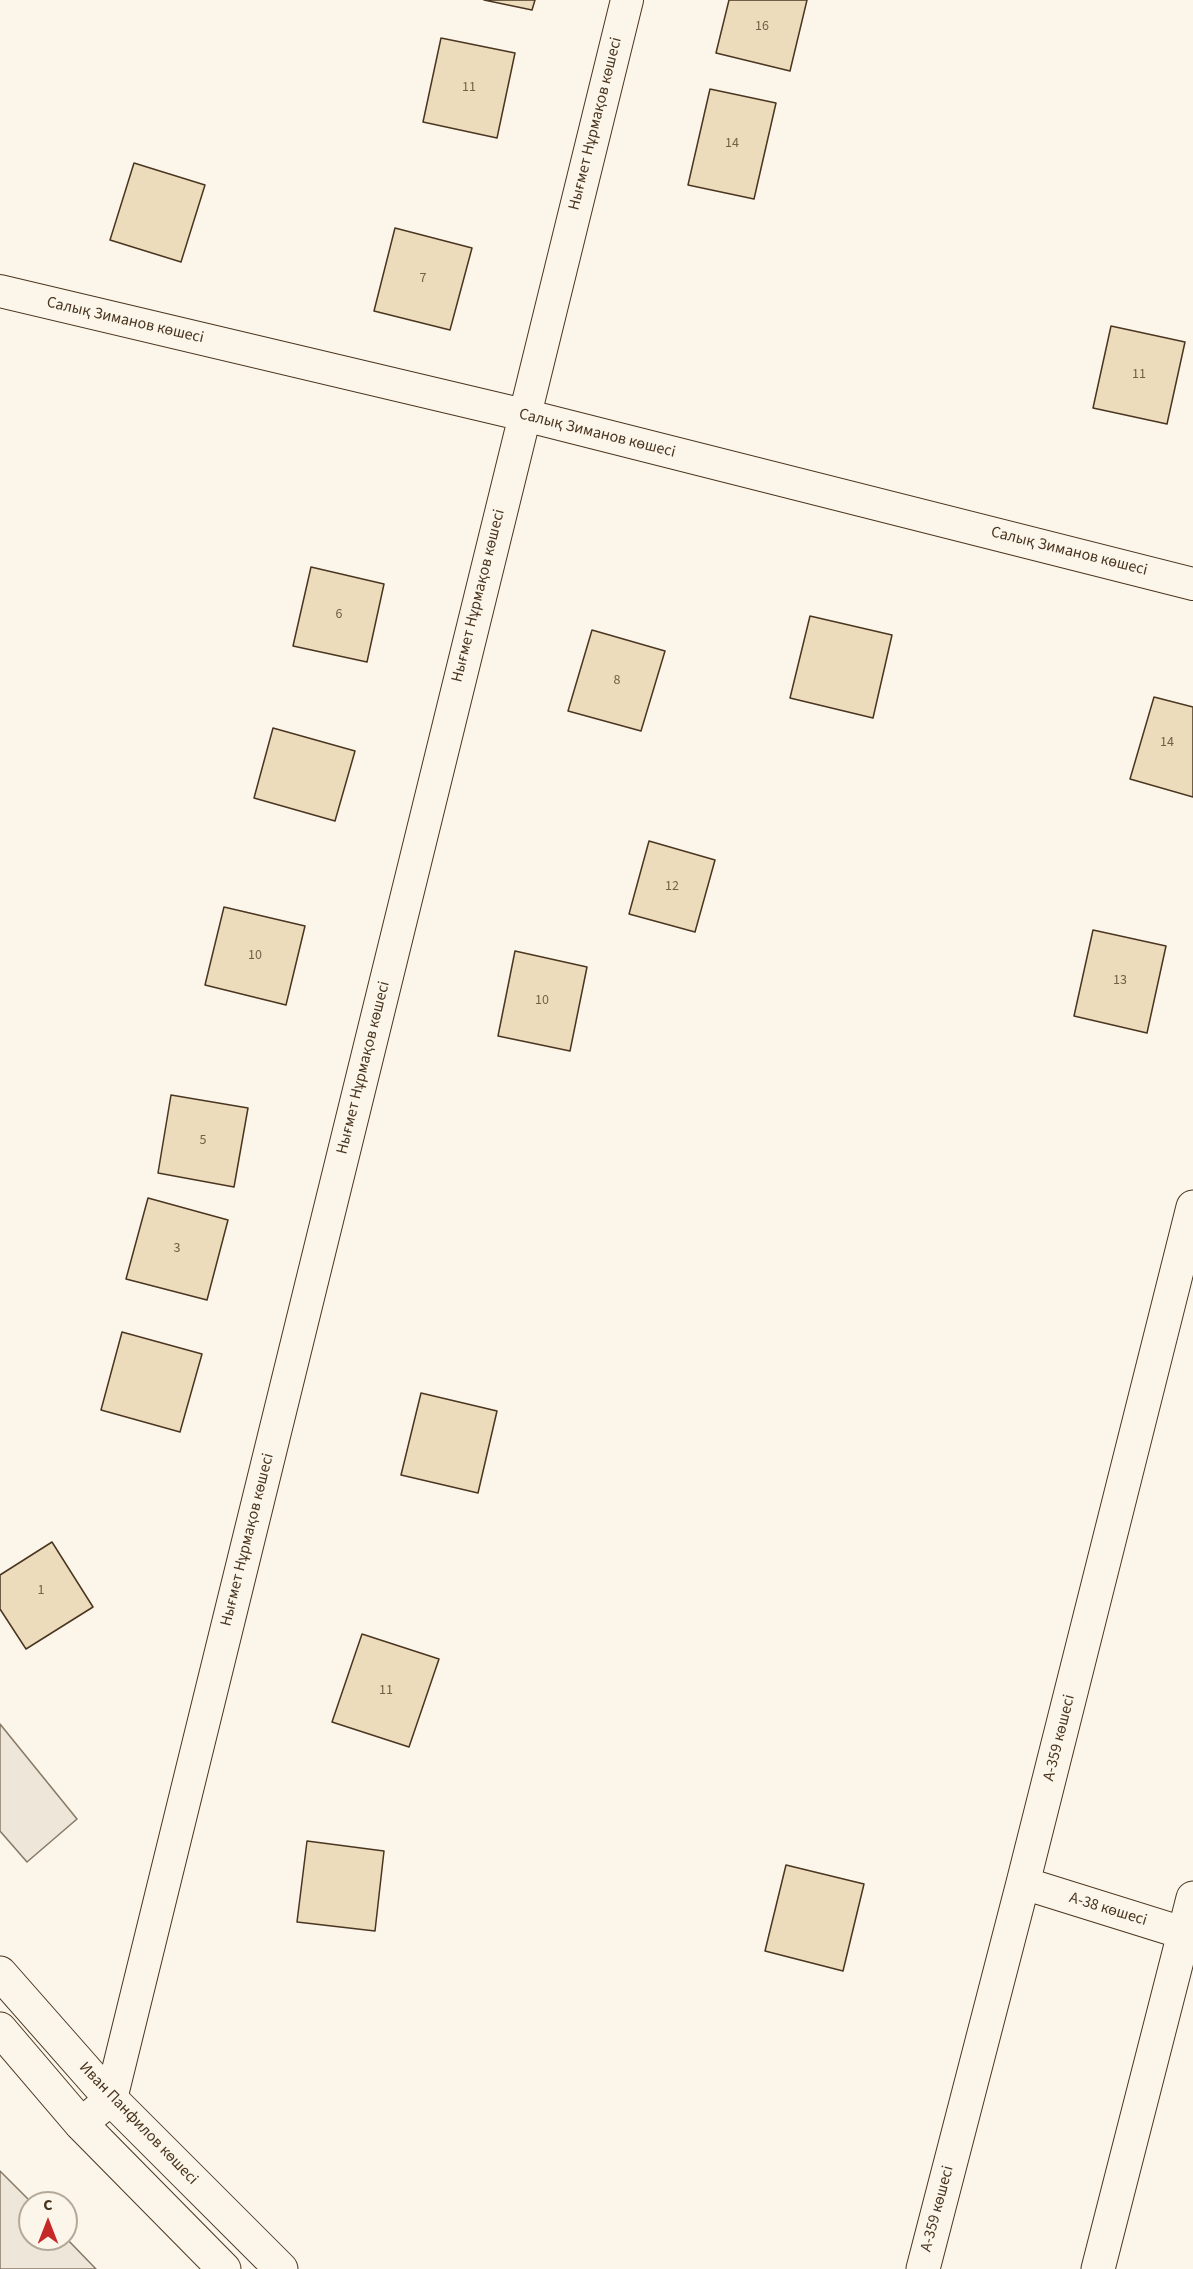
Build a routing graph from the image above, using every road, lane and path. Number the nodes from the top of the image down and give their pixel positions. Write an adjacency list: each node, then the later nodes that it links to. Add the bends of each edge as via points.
1 (627, 0): 3 (street, Нығмет Нұрмақов көшесі)
2 (0, 291): 3 (street, Салық Зиманов көшесі)
3 (524, 415): 4 (street, Салық Зиманов көшесі); 11 (street, Нығмет Нұрмақов көшесі)
4 (1193, 584)
5 (1193, 1207): 6 (street, А-359 көшесі)
6 (1023, 1883): 8 (street, А-38 көшесі); 15 (street, А-359 көшесі)
7 (1193, 1898): 8 (street)
8 (1188, 1935): 16 (street)
9 (0, 1973): 11 (street, Иван Панфилов көшесі)
10 (0, 2030): 12 (street)
11 (111, 2099): 12 (street); 14 (street, Иван Панфилов көшесі)
12 (81, 2124): 13 (street)
13 (224, 2269)
14 (281, 2269)
15 (922, 2269)
16 (1098, 2269)

